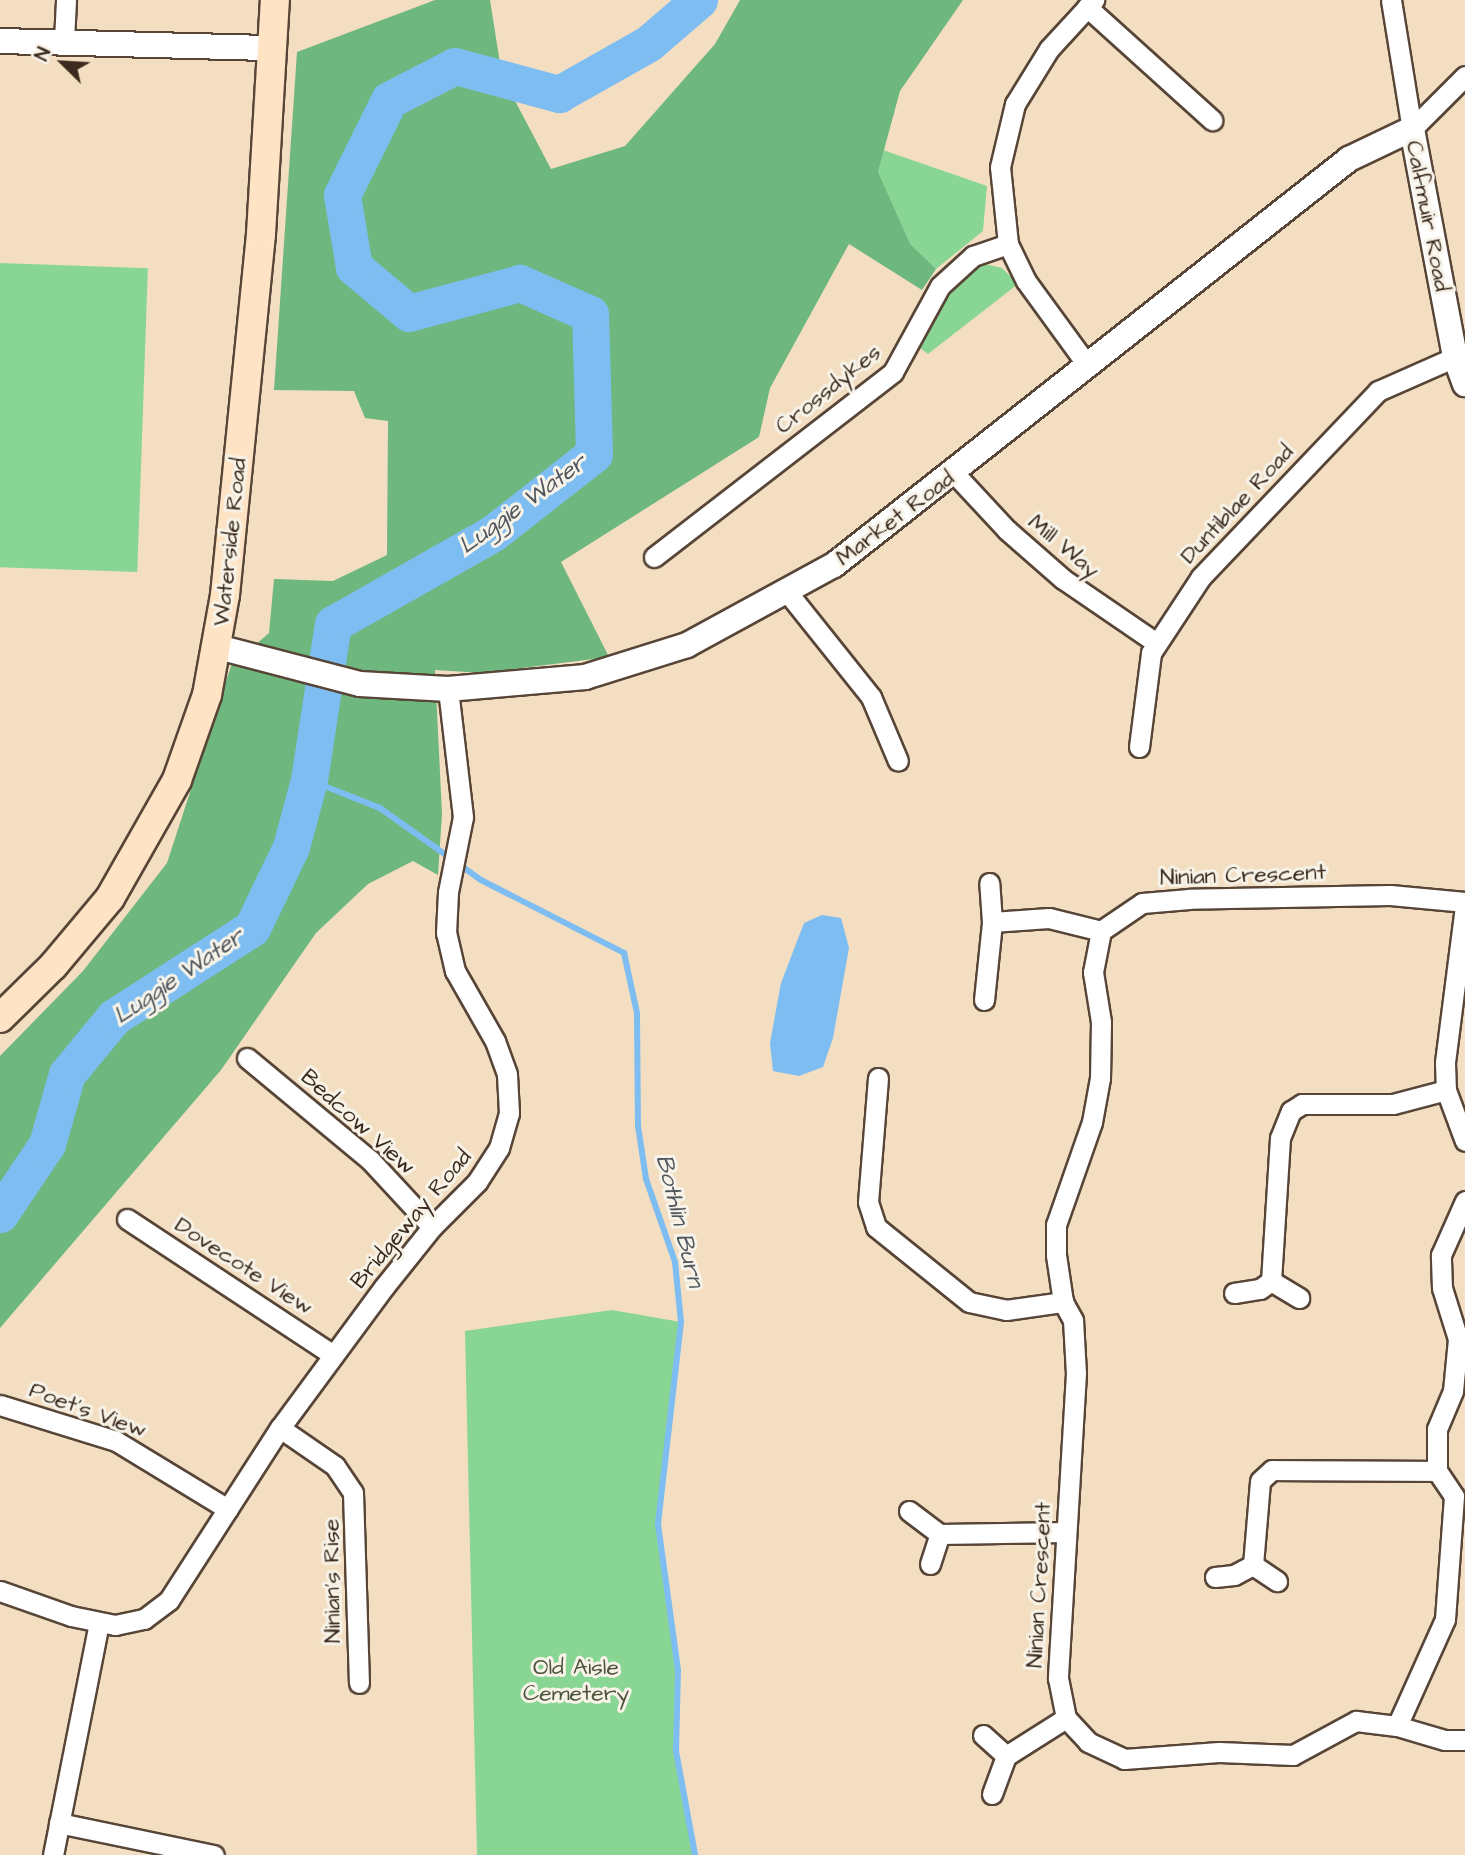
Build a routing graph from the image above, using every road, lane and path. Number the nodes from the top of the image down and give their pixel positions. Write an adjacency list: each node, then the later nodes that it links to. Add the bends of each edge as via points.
1 (66, 0): 5 (street)
2 (275, 0): 7 (main road, Waterside Road)
3 (1391, 0): 10 (street)
4 (1091, 4): 9 (street); 11 (street, via 1049,49 1015,104 1000,167)
5 (64, 40): 6 (street); 7 (street)
6 (0, 41)
7 (273, 48): 19 (main road, Waterside Road, via 260,248)
8 (1465, 76): 10 (street, Market Road)
9 (1212, 120)
10 (1412, 129): 12 (street, Calfmuir Road); 13 (street, Market Road, via 1349,159)
11 (1007, 244): 13 (street, via 1032,290); 16 (street, Crossdykes, via 973,256 940,286 893,372)
12 (1455, 356): 14 (street, Calfmuir Road); 18 (street, Duntiblae Road, via 1378,391 1225,548)
13 (1088, 366): 15 (street, Market Road)
14 (1465, 384)
15 (954, 473): 17 (street, Market Road, via 834,565); 18 (street, Mill Way, via 1007,530 1063,579)
16 (654, 557)
17 (788, 593): 20 (street, Market Road, via 687,645 635,664 535,685); 22 (street, via 871,697)
18 (1156, 642): 21 (street, Duntiblae Road, via 1147,665)
19 (218, 647): 20 (street, Market Road, via 338,679 383,687); 28 (main road, Waterside Road, via 202,714 177,780 142,848 80,936)
20 (448, 689): 35 (street, Bridgeway Road, via 462,836 448,892 446,933 455,971 502,1057 510,1097 506,1129 490,1166)
21 (1139, 747)
22 (898, 761)
23 (989, 883): 25 (street)
24 (1465, 904): 26 (street, Ninian Crescent, via 1390,895 1177,900 1142,903); 31 (street, Ninian Crescent, via 1445,1032)
25 (992, 922): 26 (street, via 1049,918); 27 (street)
26 (1101, 931): 39 (street, Ninian Crescent, via 1093,972 1101,1022 1100,1078 1092,1122 1056,1225)
27 (984, 1000)
28 (0, 1018)
29 (247, 1058): 35 (street, Bedcow View, via 370,1160)
30 (878, 1078): 39 (street, via 868,1202 876,1227 969,1301 1006,1310)
31 (1446, 1090): 32 (street, Ninian Crescent); 36 (street, via 1392,1104 1302,1104 1290,1111 1280,1138)
32 (1465, 1141)
33 (1465, 1201): 43 (street, via 1441,1255 1442,1288 1458,1339 1453,1391 1437,1429)
34 (127, 1219): 40 (street, Dovecote View)
35 (432, 1227): 40 (street, Bridgeway Road)
36 (1271, 1281): 37 (street, via 1260,1289); 38 (street)
37 (1234, 1293)
38 (1299, 1298)
39 (1063, 1302): 46 (street, Ninian Crescent, via 1073,1320 1076,1373)
40 (333, 1355): 42 (street, Bridgeway Road)
41 (0, 1405): 44 (street, Poet's View, via 116,1441)
42 (279, 1428): 44 (street, Bridgeway Road); 54 (street, Ninian's Rise, via 335,1466 352,1493)
43 (1437, 1471): 49 (street, via 1272,1469 1260,1480); 56 (street, via 1454,1496 1444,1619)
44 (228, 1509): 53 (street, Bridgeway Road, via 158,1610 131,1623)
45 (909, 1511): 47 (street)
46 (1066, 1532): 47 (street); 55 (street, Ninian Crescent, via 1058,1678)
47 (940, 1534): 48 (street)
48 (930, 1564)
49 (1253, 1565): 50 (street, via 1234,1575); 51 (street)
50 (1215, 1577)
51 (1278, 1581)
52 (0, 1591): 53 (street, Bridgeway Road)
53 (99, 1623): 61 (street)
54 (359, 1683)
55 (1066, 1718): 56 (street, via 1088,1742 1124,1759 1219,1752 1293,1755 1356,1721); 59 (street)
56 (1397, 1726): 58 (street, via 1445,1740)
57 (983, 1735): 59 (street)
58 (1465, 1740)
59 (1006, 1756): 60 (street)
60 (992, 1794)
61 (59, 1823): 62 (street); 63 (street)
62 (53, 1855)
63 (214, 1855)

